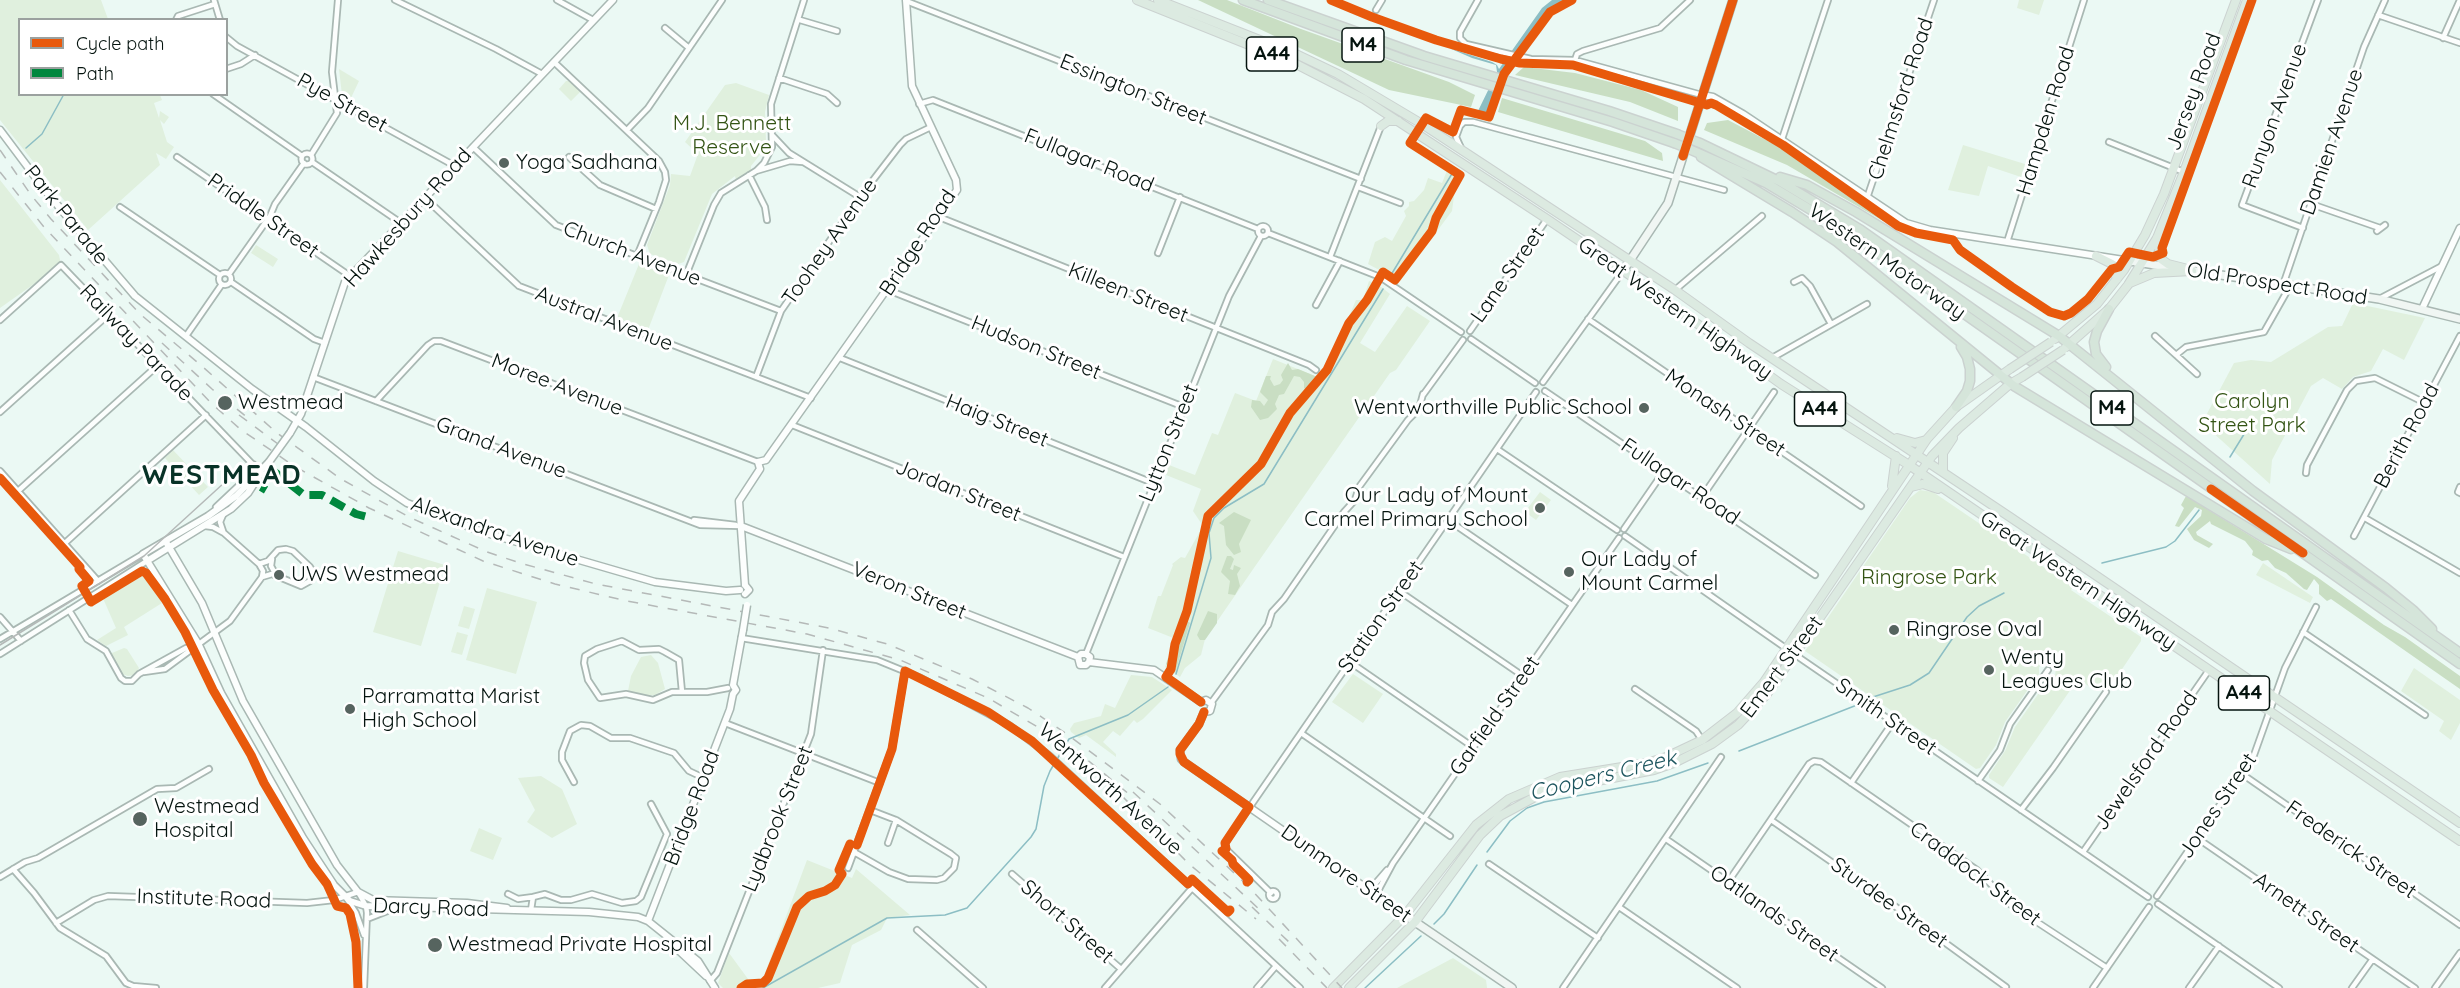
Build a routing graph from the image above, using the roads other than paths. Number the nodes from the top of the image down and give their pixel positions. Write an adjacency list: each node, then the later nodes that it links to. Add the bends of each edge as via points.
1 (339, 0): 46 (street, via 332,72)
2 (395, 0): 41 (street)
3 (557, 0): 29 (street)
4 (613, 0): 29 (street, Hawkesbury Road)
5 (722, 0): 36 (street)
6 (804, 0): 30 (street)
7 (906, 0): 48 (street, Bridge Road, via 912,86); 74 (street, Essington Street)
8 (1137, 0): 49 (highway, Great Western Highway / A44, via 1294,63)
9 (1158, 0): 59 (highway, Great Western Highway / A44, via 1338,74)
10 (1243, 0): 43 (highway, Western Motorway / M4, via 1370,48)
11 (1268, 0): 43 (highway, Western Motorway / M4)
12 (1382, 0): 25 (street)
13 (1478, 0): 38 (street, via 1460,32 1461,41 1538,60)
14 (1690, 0): 38 (street, via 1660,28 1583,51)
15 (1733, 0): 44 (main road)
16 (1828, 0): 55 (street)
17 (1934, 0): 80 (street, Chelmsford Road)
18 (2084, 0): 98 (street, Hampden Road)
19 (2235, 0): 68 (highway, Jersey Road)
20 (2247, 0): 71 (highway, Jersey Road)
21 (2318, 0): 91 (street, Runyon Avenue, via 2242,205)
22 (2385, 0): 26 (street, Damien Avenue)
23 (2460, 0): 33 (street)
24 (214, 2): 27 (street); 28 (street)
25 (1376, 10)
26 (2378, 15): 33 (street); 82 (street, Damien Avenue)
27 (177, 18)
28 (219, 18)
29 (593, 20): 39 (street, Hawkesbury Road)
30 (800, 20): 32 (street); 42 (street)
31 (664, 28): 36 (street)
32 (837, 31)
33 (2443, 38): 35 (street)
34 (228, 39): 37 (street, Pye Street)
35 (2460, 43)
36 (689, 48): 53 (street, via 648,108)
37 (255, 55): 40 (street); 46 (street, Pye Street)
38 (1575, 60): 44 (street)
39 (554, 62): 41 (street, Hawkesbury Road); 53 (street)
40 (228, 68)
41 (542, 74): 57 (street, Hawkesbury Road)
42 (779, 78): 47 (street, via 827,94); 54 (street, via 770,108)
43 (1487, 81): 58 (highway, Western Motorway / M4, bridge, via 1675,139)
44 (1702, 95): 55 (street, Old Prospect Road); 73 (main road)
45 (216, 96): 61 (street)
46 (336, 100): 60 (street, via 335,118); 67 (street, Pye Street)
47 (837, 103)
48 (919, 104): 51 (street, Bridge Road); 78 (street, Fullagar Road, via 933,100)
49 (1399, 122): 50 (highway, via 1388,121); 88 (highway, Great Western Highway / A44)
50 (1381, 126): 74 (street)
51 (931, 127): 77 (street, Toohey Avenue, via 906,139); 86 (street, Bridge Road, via 957,185 955,195)
52 (0, 130): 122 (street, Park Parade, via 48,194)
53 (627, 130): 84 (street, via 659,160 665,172)
54 (773, 135): 65 (street); 70 (street, via 770,153)
55 (1782, 139): 80 (street, Old Prospect Road)
56 (2109, 142): 68 (street)
57 (473, 147): 67 (street, Hawkesbury Road); 100 (street, Church Avenue, via 556,225)
58 (1695, 149): 69 (highway, Western Motorway / M4); 135 (highway, via 1837,242); 211 (highway, Western Motorway / M4, via 1766,183 1851,234)
59 (1463, 150): 73 (street, via 1457,132 1464,122 1473,122); 104 (highway, Great Western Highway / A44)
60 (311, 154): 61 (street); 64 (street)
61 (302, 156): 66 (street)
62 (177, 157): 87 (street, Priddle Street)
63 (569, 157): 84 (street, via 600,185)
64 (312, 162): 66 (street); 90 (street)
65 (803, 162): 70 (street, via 790,161); 77 (street)
66 (304, 163): 87 (street)
67 (455, 166): 79 (street, Hawkesbury Road)
68 (2174, 168): 71 (street); 105 (highway, Jersey Road, via 2153,220)
69 (1760, 170): 139 (highway, via 1819,191); 234 (highway, Western Motorway / M4, via 1861,230)
70 (756, 171): 72 (street)
71 (2184, 172): 97 (highway, Jersey Road)
72 (749, 175): 89 (street); 112 (street, via 721,193)
73 (1676, 177): 76 (street); 104 (main road, via 1668,204)
74 (1360, 179): 75 (street)
75 (1358, 187): 81 (street); 102 (street)
76 (1724, 190)
77 (860, 197): 128 (street, Toohey Avenue)
78 (1180, 197): 94 (street, Fullagar Road); 99 (street)
79 (425, 198): 90 (street, Hawkesbury Road); 154 (street, Austral Avenue, via 519,286)
80 (1868, 198): 98 (street, Old Prospect Road, via 1900,221 1917,227)
81 (1400, 203)
82 (2311, 204): 91 (street, Damien Avenue); 92 (street)
83 (120, 207): 111 (street)
84 (656, 209): 100 (street)
85 (1762, 216): 121 (street)
86 (939, 218): 120 (street, Bridge Road); 134 (street, Killeen Street)
87 (268, 219): 110 (street); 113 (street, Priddle Street)
88 (1547, 219): 108 (highway, Great Western Highway / A44); 136 (street, Lane Street)
89 (767, 220)
90 (400, 224): 113 (street, Hawkesbury Road)
91 (2303, 228): 119 (street, Damien Avenue)
92 (2381, 228)
93 (2460, 228): 107 (street)
94 (1258, 229): 95 (street, Fullagar Road, via 1265,227); 96 (street)
95 (1268, 233): 96 (street); 102 (street)
96 (1261, 236): 134 (street, Lytton Street, via 1228,296)
97 (2157, 238): 106 (highway, Jersey Road); 109 (highway, via 2161,259)
98 (2007, 242): 101 (street, Old Prospect Road)
99 (1158, 253)
100 (637, 256): 112 (street, Church Avenue)
101 (2096, 256): 105 (street, Old Prospect Road); 114 (highway, via 2112,264)
102 (1330, 257): 103 (street)
103 (1340, 261): 125 (street); 137 (street, via 1380,277)
104 (1631, 261): 108 (main road); 121 (highway, Great Western Highway / A44)
105 (2130, 261): 106 (main road, Old Prospect Road); 114 (highway, Jersey Road)
106 (2142, 263): 109 (main road, Old Prospect Road); 118 (highway, Jersey Road)
107 (2442, 266): 123 (street); 127 (street)
108 (1623, 271): 130 (street); 176 (highway, Great Western Highway / A44, via 1755,366)
109 (2192, 271): 118 (highway, via 2154,273); 119 (main road, Old Prospect Road)
110 (229, 274): 111 (street); 115 (street)
111 (220, 275): 117 (street)
112 (686, 275): 128 (street, Church Avenue)
113 (350, 276): 144 (street, Hawkesbury Road, via 343,286)
114 (2117, 279): 139 (highway, Jersey Road, via 2097,304)
115 (231, 282): 117 (street); 144 (street)
116 (1794, 282): 133 (street, via 1802,278 1810,286)
117 (222, 284): 138 (street)
118 (2128, 285): 126 (highway, Jersey Road)
119 (2287, 286): 123 (main road, Old Prospect Road); 146 (street, Damien Avenue, via 2265,331 2186,347)
120 (888, 290): 147 (street, Bridge Road); 164 (street, Hudson Street)
121 (1675, 290): 148 (highway, Great Western Highway / A44)
122 (135, 296): 138 (street, Alexandra Avenue)
123 (2379, 300): 127 (main road, Old Prospect Road)
124 (1867, 304): 133 (street)
125 (1316, 305)
126 (2109, 309): 145 (highway, Jersey Road); 208 (highway, via 2094,338 2099,359)
127 (2422, 309): 131 (main road, Old Prospect Road)
128 (781, 311): 154 (street, Toohey Avenue)
129 (109, 314): 132 (street, Railway Parade, via 61,265); 149 (street, Railway Parade); 166 (street)
130 (1588, 319): 155 (street); 171 (street, Monash Street)
131 (2460, 319)
132 (0, 320)
133 (1831, 324): 148 (street)
134 (1216, 328): 150 (street, Killeen Street); 164 (street, Lytton Street)
135 (1943, 329): 152 (highway); 165 (highway, via 1960,345 1970,369 1967,391)
136 (1470, 331): 137 (street); 142 (street)
137 (1461, 332): 143 (street)
138 (186, 336): 168 (street, Alexandra Avenue)
139 (2059, 336): 145 (highway); 152 (highway, Jersey Road, bridge)
140 (2155, 336): 146 (street)
141 (2460, 336): 163 (street, Berith Road)
142 (1471, 339): 143 (street); 156 (street)
143 (1463, 340): 256 (street, Lane Street, via 1423,394 1420,406 1359,487 1356,498 1274,609 1272,621)
144 (325, 344): 153 (street, Hawkesbury Road)
145 (2071, 344): 157 (highway, Jersey Road, bridge); 208 (highway, via 2246,485)
146 (2176, 355): 151 (street)
147 (840, 358): 161 (street, Bridge Road); 187 (street, Haig Street)
148 (1772, 358): 172 (highway, Great Western Highway / A44)
149 (158, 366): 167 (street, Railway Parade); 190 (street)
150 (1316, 370)
151 (2198, 374)
152 (2000, 376): 157 (highway); 165 (highway, Jersey Road)
153 (313, 377): 162 (street, Grand Avenue); 168 (street, Hawkesbury Road)
154 (756, 377): 161 (street, Austral Avenue)
155 (1544, 382): 156 (street); 158 (street)
156 (1534, 383): 159 (street)
157 (2010, 384): 170 (highway, Jersey Road); 211 (highway, via 2266,539)
158 (1545, 391): 159 (street); 182 (street, Fullagar Road)
159 (1536, 392): 174 (street, Station Street)
160 (1774, 392): 171 (street)
161 (811, 398): 169 (street, Bridge Road)
162 (376, 401): 179 (street, Moree Avenue, via 428,345 441,341); 201 (street, Grand Avenue, via 688,519 709,526)
163 (2425, 403): 186 (street, via 2375,378 2356,381 2347,390); 198 (street, Berith Road)
164 (1184, 407): 187 (street, Lytton Street)
165 (1956, 407): 173 (highway, Jersey Road)
166 (0, 412)
167 (206, 415): 178 (street, Railway Parade); 209 (street)
168 (297, 422): 184 (street, Hawkesbury Road, bridge); 222 (street, Alexandra Avenue, via 374,481 423,510 483,532 647,580 709,590)
169 (792, 425): 179 (street, Bridge Road); 214 (street, Jordan Street)
170 (1959, 428): 177 (highway, Jersey Road); 183 (highway, via 1943,453)
171 (1748, 429): 193 (street); 195 (street, Monash Street)
172 (1887, 435): 173 (highway, via 1915,443); 175 (highway, Great Western Highway / A44)
173 (1927, 439): 175 (highway, Jersey Road)
174 (1497, 449): 199 (street, Station Street); 203 (street)
175 (1916, 454): 177 (highway, Great Western Highway / A44); 180 (highway, Jersey Road)
176 (1896, 456): 180 (highway, Great Western Highway / A44); 191 (highway)
177 (1928, 462): 183 (highway, Great Western Highway / A44); 185 (highway, Emert Street)
178 (253, 464): 184 (street, Railway Parade); 197 (street, Hawkesbury Road, via 250,475)
179 (761, 464): 201 (street, Bridge Road, via 739,501)
180 (1909, 465): 185 (highway, Great Western Highway / A44); 191 (highway, Emert Street)
181 (0, 471): 190 (street)
182 (1664, 471): 193 (street, Fullagar Road); 202 (street)
183 (1943, 472): 254 (highway, Great Western Highway / A44)
184 (261, 473): 196 (street, Hawkesbury Road, via 248,493); 197 (street, Hawkesbury Road)
185 (1921, 473): 188 (highway, Emert Street); 194 (highway, Great Western Highway / A44)
186 (2306, 473)
187 (1153, 483): 214 (street, Lytton Street)
188 (1911, 487): 194 (highway, via 1923,484); 241 (highway, Emert Street)
189 (2460, 487): 192 (street)
190 (18, 491): 209 (street)
191 (1892, 491): 236 (highway, Emert Street)
192 (2460, 493)
193 (1702, 497): 219 (street, Fullagar Road)
194 (1956, 497): 247 (highway, Great Western Highway / A44)
195 (1861, 506)
196 (223, 515): 200 (street, Hawkesbury Road); 204 (street, via 220,522)
197 (208, 516): 210 (street, Hawkesbury Road)
198 (2365, 518): 206 (street, Berith Road); 217 (street)
199 (1448, 520): 223 (street, Station Street); 224 (street)
200 (205, 526): 204 (street); 210 (street, Hawkesbury Road)
201 (741, 526): 222 (street, Bridge Road); 242 (street, Veron Street)
202 (1624, 529): 203 (street); 205 (street)
203 (1617, 530): 207 (street)
204 (224, 533): 216 (street)
205 (1625, 536): 207 (street); 236 (street, Smith Street)
206 (2354, 536)
207 (1618, 538): 224 (street, Garfield Street)
208 (2324, 542): 234 (highway, via 2414,610)
209 (65, 543): 221 (street)
210 (168, 544): 212 (street, Hawkesbury Road); 215 (street, Hawkesbury Road); 229 (street, Darcy Road)
211 (2303, 553): 245 (highway, Western Motorway / M4)
212 (143, 554): 215 (street); 221 (street, Hawkesbury Road)
213 (273, 556): 216 (street); 218 (street, via 271,566); 218 (street, via 278,550 289,549 313,572 310,581 301,585)
214 (1124, 557): 240 (street, Lytton Street)
215 (147, 561): 226 (street, Hawkesbury Road); 235 (street, Darcy Road)
216 (259, 564): 220 (street)
217 (2460, 573)
218 (276, 575): 220 (street)
219 (1815, 575)
220 (262, 577): 229 (street, via 236,615)
221 (98, 581): 228 (street, Hawkesbury Road)
222 (744, 589): 231 (street, Bridge Road, bridge, via 747,605)
223 (1399, 591): 244 (street, Station Street); 249 (street)
224 (1572, 605): 249 (street, Garfield Street)
225 (2316, 607): 230 (street)
226 (69, 610): 233 (street, Hawkesbury Road); 235 (street, via 87,639 106,651 123,680 132,681 144,672 165,669)
227 (0, 617): 228 (street)
228 (13, 632): 232 (street, Hawkesbury Road); 233 (street)
229 (215, 632): 235 (street); 298 (street, Darcy Road, via 243,701 338,865)
230 (2303, 632): 254 (street); 259 (street)
231 (741, 638): 237 (street, Wentworth Avenue); 250 (street, Bridge Road)
232 (0, 639)
233 (21, 641): 239 (street, Hawkesbury Road)
234 (2446, 643): 238 (highway, Western Motorway / M4)
235 (196, 645): 305 (street, Darcy Road, via 303,838)
236 (1787, 648): 241 (street, Smith Street); 263 (highway, Emert Street, via 1737,713)
237 (823, 650): 248 (street, Wentworth Avenue, via 865,657); 265 (street, Lydbrook Street, via 813,723)
238 (2460, 653)
239 (0, 654)
240 (1086, 654): 242 (street); 243 (street)
241 (1795, 654): 260 (street, Smith Street); 318 (highway, Emert Street, via 1749,715 1712,744 1653,770 1546,791 1500,816 1480,835)
242 (1078, 657): 243 (street, via 1080,664)
243 (1089, 662): 255 (street, via 1154,670)
244 (1350, 662): 262 (street, Station Street); 264 (street)
245 (2460, 664)
246 (2048, 670): 270 (street, via 2010,724 2000,750)
247 (2209, 670): 257 (highway, Great Western Highway / A44); 288 (street, Jewelsford Road)
248 (905, 671): 272 (street, via 892,749); 297 (street, Wentworth Avenue, via 988,712 1032,741)
249 (1523, 676): 264 (street, Garfield Street)
250 (731, 689): 252 (street); 261 (street, Bridge Road)
251 (1635, 689): 263 (street, via 1696,731)
252 (682, 692): 252 (street, via 679,660 658,649 639,650 619,641 585,656 588,680 600,698 626,694 653,700 665,693)
253 (2106, 692): 277 (street)
254 (2275, 698): 257 (street); 281 (highway, Great Western Highway / A44)
255 (1202, 702): 256 (street); 258 (street)
256 (1211, 702): 258 (street, via 1210,711)
257 (2271, 711): 268 (street, Jones Street); 285 (highway, Great Western Highway / A44)
258 (1204, 712): 275 (street, Dunmore Street, via 1180,750 1181,759)
259 (2425, 715)
260 (1893, 722): 270 (street, Smith Street); 273 (street)
261 (725, 723): 265 (street); 269 (street, Bridge Road)
262 (1301, 733): 275 (street, Station Street); 278 (street)
263 (1702, 740): 315 (highway, Emert Street, via 1647,763 1560,777 1509,799 1468,834)
264 (1473, 747): 278 (street, Garfield Street)
265 (803, 753): 272 (street); 330 (street, Lydbrook Street, via 717,973)
266 (1721, 757): 284 (street)
267 (208, 769): 292 (street, via 176,788 157,789)
268 (2242, 774): 283 (street, Jones Street); 320 (street, Frederick Street)
269 (704, 778): 271 (street, via 688,771 674,753 630,738 611,738 581,725 570,731 562,752); 317 (street, Bridge Road)
270 (1978, 781): 277 (street, Smith Street)
271 (573, 782)
272 (880, 783): 276 (street)
273 (1851, 783): 280 (street, Craddock Street, via 1814,761); 329 (street, Craddock Street, via 1977,870 2011,905)
274 (651, 804): 302 (street, via 667,834 636,901 622,903 592,894 571,900 545,894)
275 (1249, 807): 296 (street, Dunmore Street); 299 (street, Station Street, via 1225,843 1226,849)
276 (870, 810): 279 (street); 287 (street)
277 (2021, 810): 288 (street, Smith Street)
278 (1425, 818): 282 (street); 289 (street, Garfield Street)
279 (896, 820): 286 (street); 287 (street, via 956,858 954,868 944,878 908,879)
280 (1771, 820): 295 (street); 332 (street, Sturdee Street)
281 (2460, 823)
282 (1450, 836)
283 (2197, 838): 301 (street, Jones Street); 326 (street, Arnett Street)
284 (1666, 839): 295 (street, Oatlands Street); 311 (street)
285 (2460, 841)
286 (888, 843)
287 (854, 852): 291 (street)
288 (2083, 852): 304 (street, Smith Street)
289 (1393, 863): 296 (street, via 1374,885); 303 (street, Garfield Street)
290 (1490, 864): 323 (street)
291 (848, 868)
292 (13, 869): 294 (street); 319 (street)
293 (1012, 874): 328 (street, Short Street)
294 (0, 877)
295 (1728, 882): 331 (street, Oatlands Street)
296 (1365, 887): 303 (street, Dunmore Street)
297 (1192, 888): 327 (street, Wentworth Avenue); 328 (street)
298 (358, 892): 305 (street, Institute Road); 306 (street, Darcy Road, via 373,900); 308 (street)
299 (1271, 893)
300 (508, 894): 302 (street, via 518,899)
301 (2157, 896): 304 (street); 307 (street)
302 (533, 897): 314 (street)
303 (1378, 897): 315 (street, Dunmore Street)
304 (2148, 897): 309 (street)
305 (346, 898): 308 (street, Darcy Road); 319 (street, Institute Road, via 307,903 108,896); 322 (street)
306 (421, 901): 312 (street); 313 (street, Darcy Road, via 494,905)
307 (2158, 904): 309 (street); 324 (street)
308 (366, 906): 310 (street, Darcy Road); 316 (street)
309 (2149, 907): 329 (street)
310 (395, 908): 312 (street, Darcy Road); 316 (street)
311 (1619, 908): 323 (street); 344 (street)
312 (449, 909): 313 (street, Darcy Road)
313 (513, 910): 314 (street, Darcy Road)
314 (531, 910): 317 (street, Darcy Road, via 614,914)
315 (1405, 915): 318 (main road, Dunmore Street); 340 (highway, Emert Street)
316 (367, 919): 322 (street)
317 (648, 921): 330 (street, Darcy Road, via 698,961)
318 (1415, 922): 341 (highway, Emert Street); 342 (main road, Dunmore Street)
319 (56, 923): 333 (street, via 106,956 126,983)
320 (2460, 925)
321 (917, 930): 336 (street)
322 (365, 937): 334 (street)
323 (1598, 938): 343 (street)
324 (2219, 946): 347 (street); 348 (street)
325 (2460, 952): 351 (street)
326 (2372, 960): 349 (street); 350 (street, Arnett Street)
327 (1276, 966): 338 (street); 339 (street, Wentworth Avenue)
328 (1121, 969): 337 (street)
329 (2107, 969): 346 (street)
330 (710, 981): 335 (street, Darcy Road)
331 (1875, 986): 345 (street, Oatlands Street)
332 (2006, 987)
333 (156, 988)
334 (364, 988)
335 (715, 988)
336 (982, 988)
337 (1105, 988)
338 (1257, 988)
339 (1300, 988)
340 (1334, 988)
341 (1349, 988)
342 (1512, 988)
343 (1563, 988)
344 (1737, 988)
345 (1882, 988)
346 (2093, 988)
347 (2189, 988)
348 (2278, 988)
349 (2352, 988)
350 (2415, 988)
351 (2435, 988)

